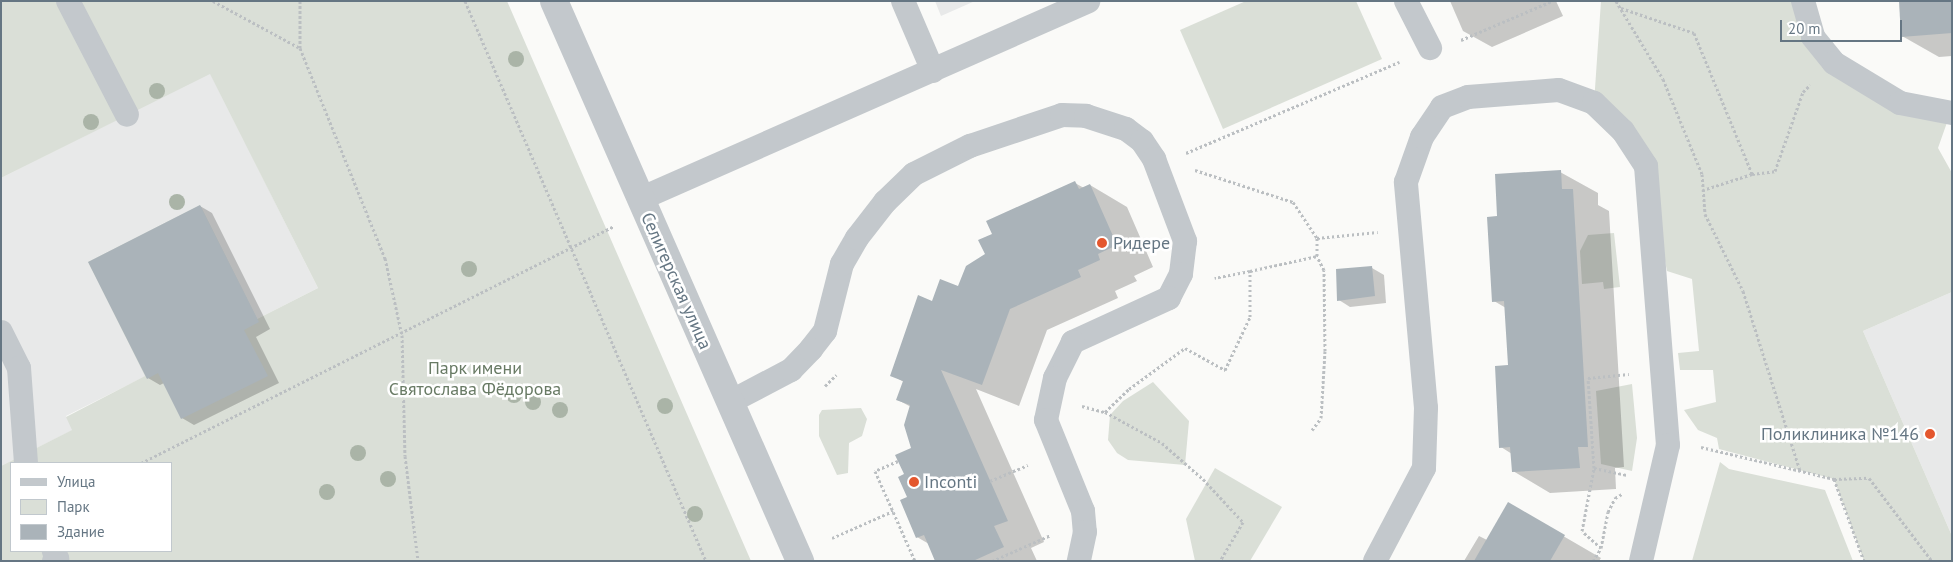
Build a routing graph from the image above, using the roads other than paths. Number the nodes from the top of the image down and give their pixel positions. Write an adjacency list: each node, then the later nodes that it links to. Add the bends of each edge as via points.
1 (68, 1): 10 (lane)
2 (554, 1): 11 (street, Селигерская улица)
3 (903, 1): 8 (lane)
4 (1088, 1): 8 (lane)
5 (1406, 1): 7 (lane)
6 (1803, 1): 9 (lane, via 1812,37 1834,63 1900,103)
7 (1430, 48)
8 (933, 71): 11 (lane)
9 (1952, 114)
10 (127, 115)
11 (640, 199): 13 (street, Селигерская улица)
12 (1, 332): 14 (lane, via 19,368)
13 (730, 402): 15 (street, Селигерская улица); 16 (lane, via 791,370 811,349 825,331 842,264 857,238 885,202 914,174 970,146 1062,115 1086,116 1126,129 1142,141 1154,159 1185,241 1181,274 1169,298 1073,342 1062,359 1046,420 1083,511 1084,532)
14 (26, 462)
15 (800, 561)
16 (1079, 561)
17 (1375, 561): 18 (lane, via 1418,481 1426,454 1426,408 1406,182 1422,137 1442,108 1468,97 1559,90 1594,103 1623,131 1646,166 1668,445)
18 (1641, 561)

